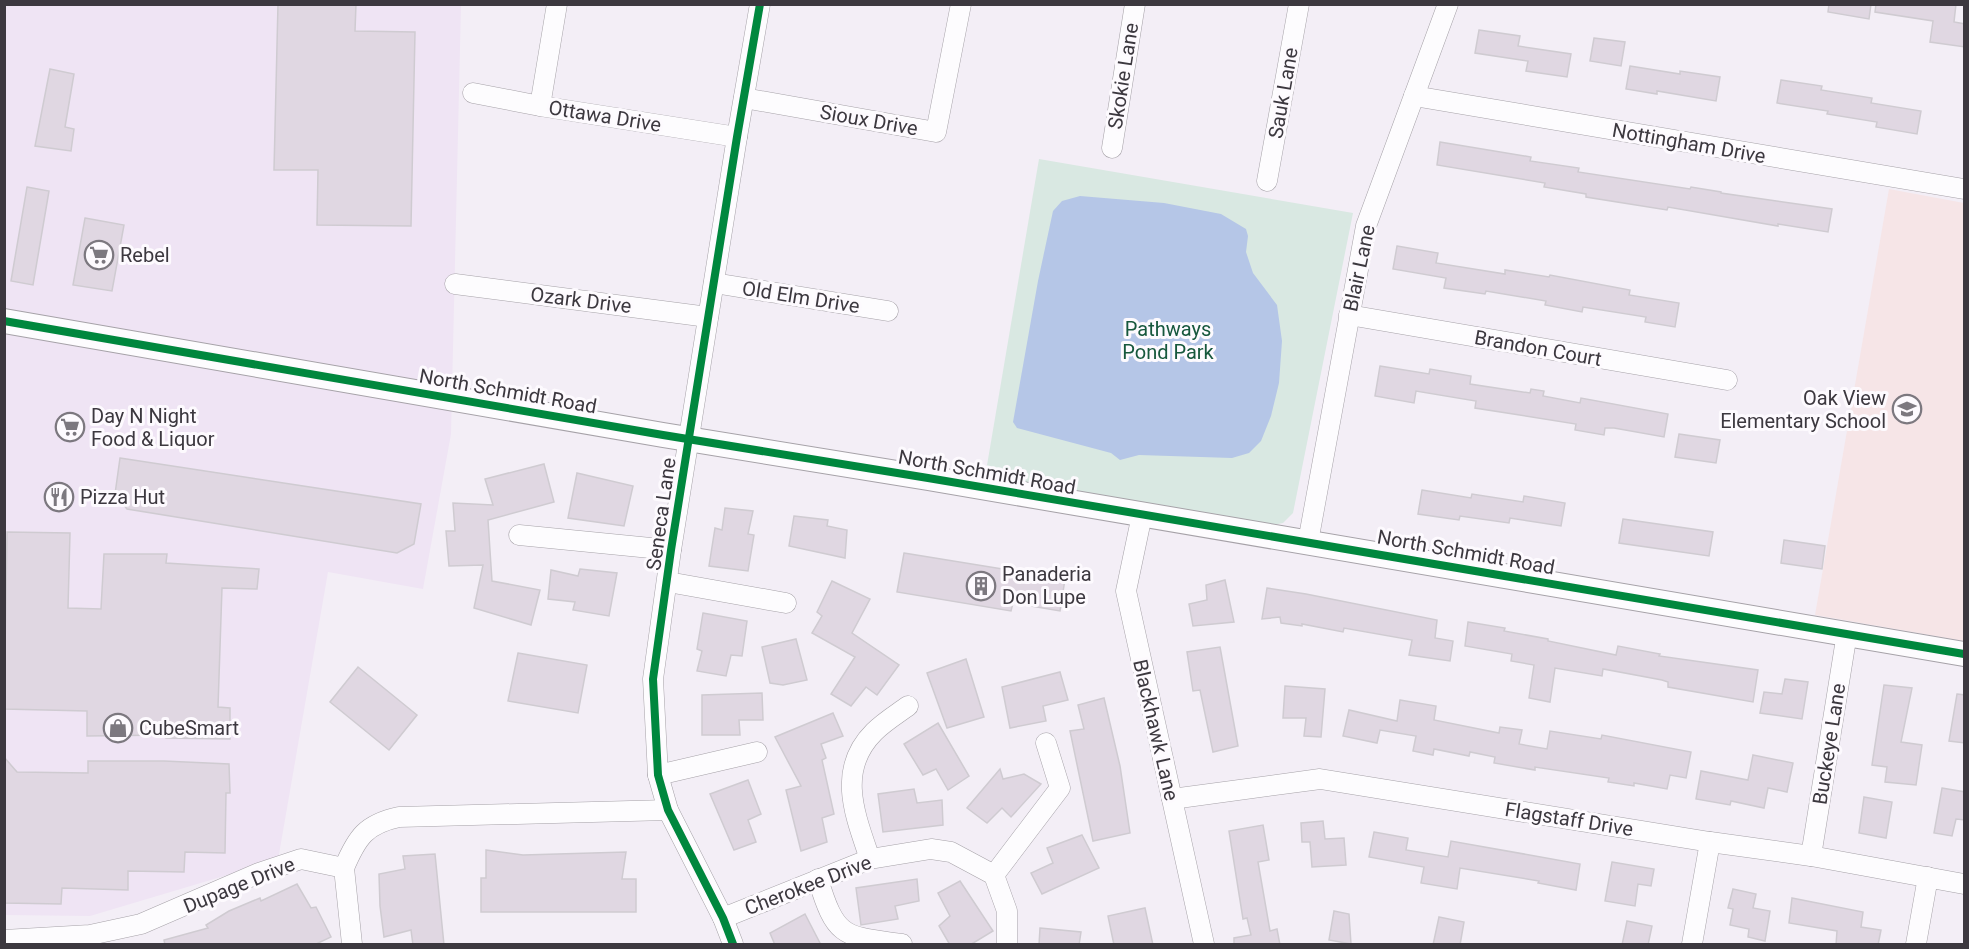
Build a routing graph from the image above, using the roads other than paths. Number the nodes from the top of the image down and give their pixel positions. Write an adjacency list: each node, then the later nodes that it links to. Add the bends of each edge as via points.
1 (557, 4): 10 (street)
2 (760, 4): 9 (street, Seneca Lane)
3 (961, 4): 9 (street, Sioux Drive, via 936,132)
4 (1135, 4): 12 (street, Skokie Lane)
5 (1299, 4): 13 (street, Sauk Lane)
6 (1447, 5): 8 (street, Blair Lane)
7 (473, 93): 10 (street, Ottawa Drive)
8 (1414, 96): 14 (street, Nottingham Drive); 18 (street, Blair Lane, via 1366,226)
9 (744, 98): 11 (street, Seneca Lane)
10 (540, 106): 11 (street, Ottawa Drive)
11 (737, 137): 15 (street, Seneca Lane)
12 (1112, 148)
13 (1267, 181)
14 (1965, 189)
15 (714, 283): 17 (street, Old Elm Drive); 19 (street, Seneca Lane)
16 (454, 284): 19 (street, Ozark Drive)
17 (888, 311)
18 (1349, 315): 21 (street, Brandon Court); 25 (street, Blair Lane)
19 (708, 317): 22 (street, Seneca Lane)
20 (4, 321): 22 (street, North Schmidt Road)
21 (1727, 380)
22 (689, 440): 23 (street, North Schmidt Road); 26 (street, Seneca Lane)
23 (1143, 515): 25 (street, North Schmidt Road); 35 (street, Blackhawk Lane, via 1126,591)
24 (519, 535): 26 (street)
25 (1308, 542): 29 (street, North Schmidt Road)
26 (671, 550): 27 (street, Seneca Lane)
27 (668, 582): 28 (street); 34 (street, Seneca Lane, via 653,679)
28 (786, 603)
29 (1847, 633): 30 (street, North Schmidt Road); 38 (street, Buckeye Lane)
30 (1965, 654)
31 (908, 706): 39 (street, via 874,732 854,761 854,812)
32 (1046, 743): 41 (street, via 1060,788)
33 (757, 752): 34 (street)
34 (658, 775): 36 (street, Seneca Lane)
35 (1172, 799): 37 (street, Flagstaff Drive, via 1320,779); 51 (street, Blackhawk Lane)
36 (668, 810): 40 (street, via 399,817 380,821 366,831 352,848); 45 (street, Seneca Lane)
37 (1710, 842): 38 (street, Flagstaff Drive); 52 (street)
38 (1811, 856): 42 (street, Flagstaff Drive)
39 (870, 859): 41 (street, Cherokee Drive, via 930,849 951,852); 43 (street, Cherokee Drive)
40 (344, 867): 46 (street, Dupage Drive, via 301,859 141,924 90,935); 47 (street)
41 (994, 875): 50 (street, via 1007,911)
42 (1928, 877): 44 (street, Flagstaff Drive); 53 (street)
43 (818, 879): 45 (street, Cherokee Drive); 49 (street, via 827,909 836,926 846,934)
44 (1965, 884)
45 (723, 918): 48 (street, Seneca Lane)
46 (4, 940)
47 (352, 945)
48 (733, 945)
49 (902, 945)
50 (1007, 945)
51 (1204, 945)
52 (1692, 945)
53 (1916, 945)

